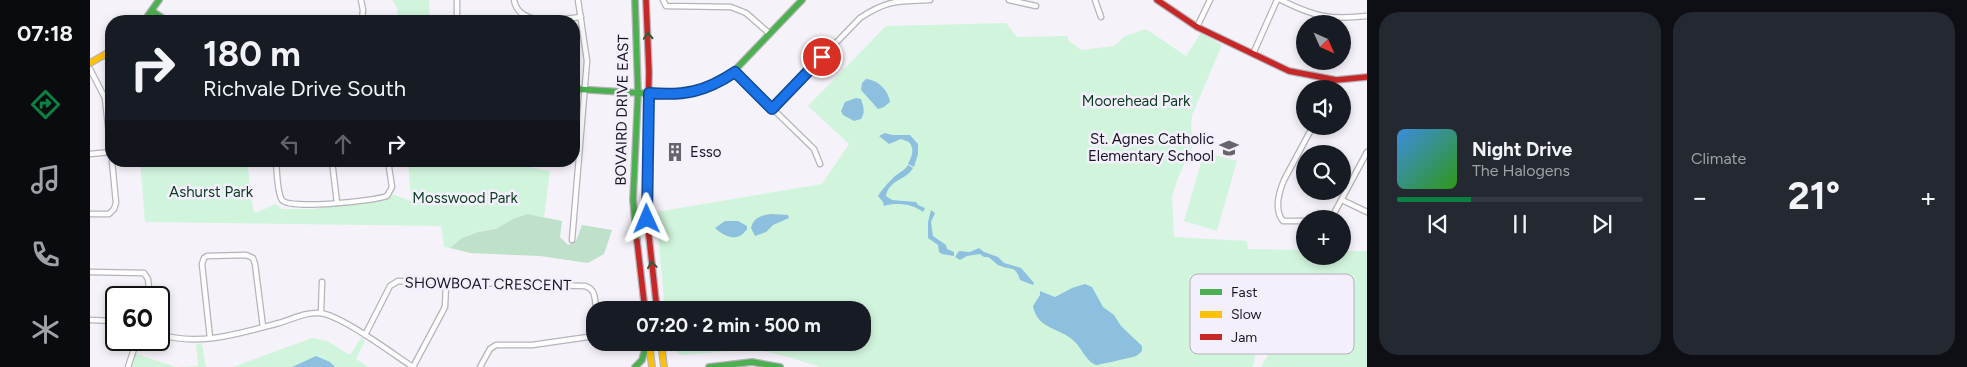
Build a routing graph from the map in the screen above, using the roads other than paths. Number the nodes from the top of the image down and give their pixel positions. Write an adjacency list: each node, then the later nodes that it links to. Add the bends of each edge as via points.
1 (159, 0): 17 (main road)
2 (361, 0): 20 (street)
3 (457, 0): 21 (street)
4 (514, 0): 22 (street, via 516,9)
5 (578, 0): 24 (street)
6 (635, 0): 37 (main road, BOVAIRD DRIVE EAST)
7 (646, 0): 38 (main road, BOVAIRD DRIVE EAST, one-way to 7)
8 (663, 0): 27 (street, via 666,6 739,9)
9 (802, 0): 27 (main road)
10 (930, 0): 40 (street, via 898,1 875,7 860,18)
11 (1009, 0): 16 (street)
12 (1094, 0): 25 (street)
13 (1157, 0): 26 (main road)
14 (1210, 0): 26 (street)
15 (1279, 0): 23 (street, via 1326,17); 29 (street)
16 (1036, 6)
17 (152, 11): 18 (main road); 19 (main road)
18 (149, 15)
19 (158, 15)
20 (363, 15)
21 (457, 15)
22 (525, 15)
23 (1367, 16)
24 (581, 17): 36 (street, via 587,61)
25 (1101, 17)
26 (1197, 27): 29 (main road)
27 (770, 34): 32 (main road)
28 (105, 54): 30 (main road)
29 (1253, 54): 34 (main road, via 1289,71)
30 (90, 62)
31 (90, 69): 39 (street)
32 (735, 72): 38 (main road, via 700,90 673,95); 40 (street)
33 (1367, 77): 34 (main road)
34 (1325, 78)
35 (580, 89): 36 (main road)
36 (584, 89): 37 (main road); 42 (street)
37 (638, 93): 38 (main road); 66 (main road, BOVAIRD DRIVE EAST, via 633,200)
38 (649, 93): 67 (main road, BOVAIRD DRIVE EAST, one-way to 38, via 646,209)
39 (105, 98)
40 (772, 109): 47 (street, via 814,149)
41 (1308, 135): 59 (street, via 1281,188 1278,212 1283,221)
42 (581, 145): 46 (street)
43 (1367, 152): 53 (street)
44 (105, 153): 45 (street)
45 (90, 154)
46 (580, 156)
47 (820, 164)
48 (113, 167): 58 (street, via 114,209 110,214)
49 (277, 167): 55 (street, via 284,203)
50 (333, 167): 55 (street)
51 (389, 167): 55 (street, via 392,187 386,196)
52 (579, 167): 60 (street)
53 (1351, 183)
54 (1342, 200): 56 (street); 57 (street)
55 (337, 203)
56 (1336, 210)
57 (1367, 212)
58 (90, 214)
59 (1296, 221)
60 (572, 240)
61 (90, 272): 64 (street, via 144,274)
62 (322, 282): 68 (street)
63 (446, 283): 65 (street, SHOWBOAT CRESCENT, via 585,286 594,293); 72 (street, SHOWBOAT CRESCENT, via 393,282); 81 (street, via 445,307)
64 (149, 286)
65 (595, 301)
66 (645, 301)
67 (656, 301)
68 (321, 313): 71 (street, via 304,314); 72 (street, via 340,320)
69 (90, 320): 70 (street)
70 (105, 321)
71 (263, 327): 75 (street); 75 (street, via 255,260 246,255 207,256 202,264)
72 (365, 336): 81 (street)
73 (170, 337): 75 (street, via 182,340)
74 (586, 337): 82 (street, via 532,345 496,345)
75 (210, 338)
76 (133, 351): 80 (street)
77 (645, 351): 83 (main road)
78 (649, 351): 84 (main road)
79 (662, 351): 85 (main road)
80 (128, 367)
81 (413, 367)
82 (480, 367)
83 (635, 367)
84 (652, 367)
85 (664, 367)
86 (709, 367): 87 (main road, via 752,362)
87 (780, 367)

